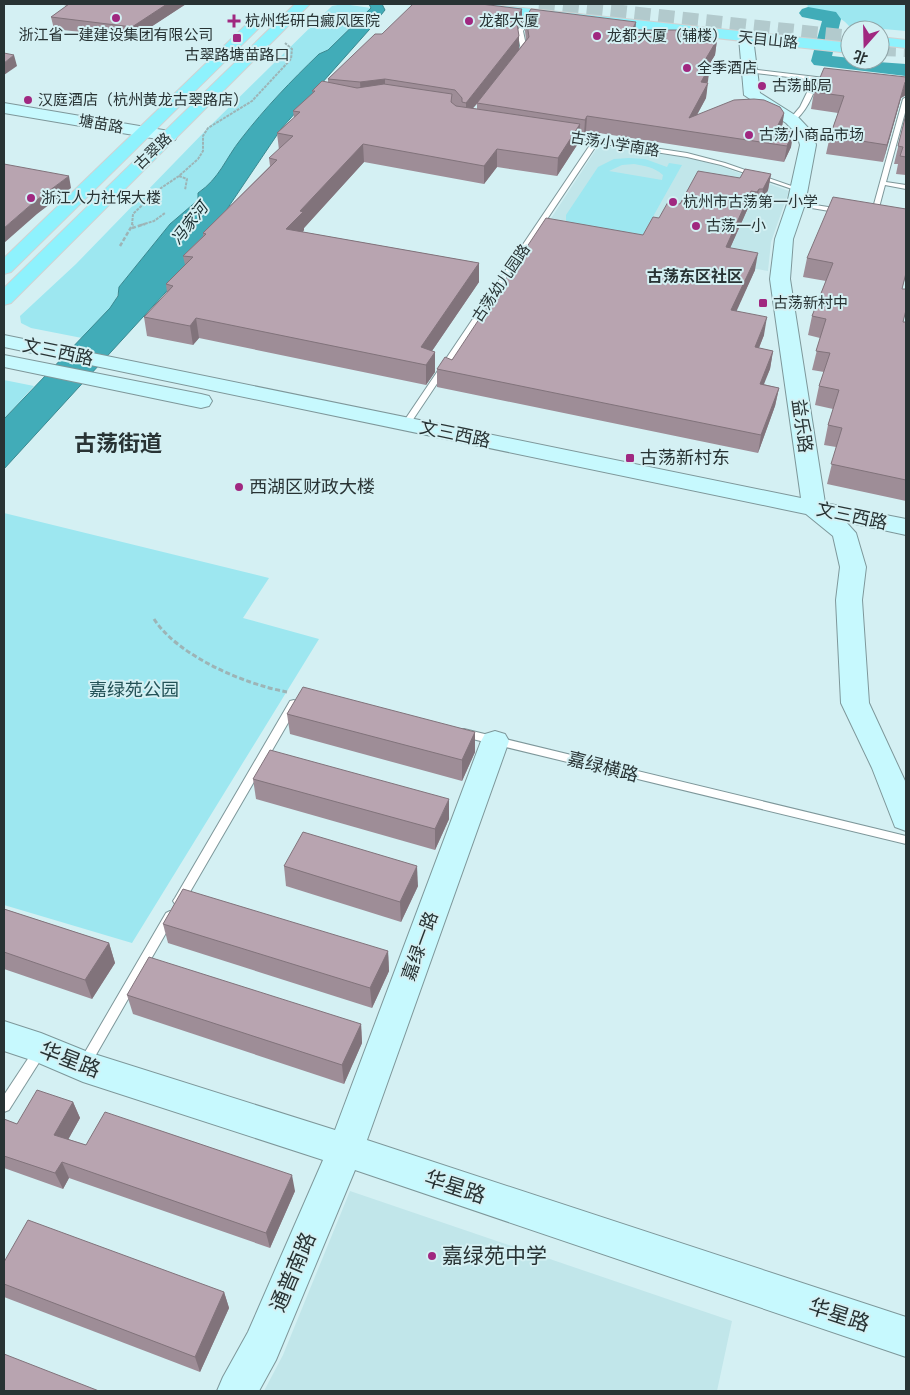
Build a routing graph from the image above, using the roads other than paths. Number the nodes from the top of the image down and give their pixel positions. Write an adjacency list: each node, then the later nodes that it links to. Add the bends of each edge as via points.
1 (303, 4): 22 (main road, 古翠路)
2 (448, 4): 3 (main road, 天目山路)
3 (531, 8): 5 (main road, 天目山路); 7 (main road, 天目山路); 13 (lane, via 520,31 524,50)
4 (270, 10): 20 (main road, 古翠路)
5 (746, 38): 7 (main road, 天目山路); 14 (street, 益乐路)
6 (840, 40): 7 (main road, 天目山路)
7 (820, 41): 10 (main road, 天目山路)
8 (890, 42): 9 (main road)
9 (906, 44)
10 (840, 46)
11 (890, 52): 12 (main road)
12 (906, 53)
13 (513, 64)
14 (749, 71): 15 (lane); 19 (street, 益乐路, via 752,95)
15 (816, 80): 16 (lane); 19 (lane, via 806,102)
16 (840, 82)
17 (906, 99): 24 (lane)
18 (4, 108): 20 (street, 塘苗路)
19 (792, 120): 26 (street, 益乐路, via 805,133 808,145)
20 (144, 131): 22 (street, 塘苗路); 31 (main road, 古翠路)
21 (557, 135): 23 (lane, 古荡小学南路)
22 (169, 136): 32 (main road, 古翠路)
23 (596, 141): 26 (lane, 古荡小学南路, via 688,155 723,164); 35 (lane, 古荡幼儿园路)
24 (883, 184): 25 (lane); 29 (lane)
25 (906, 187)
26 (796, 196): 27 (lane, 古荡小学南路); 36 (street, 益乐路, via 784,239 780,279)
27 (844, 212)
28 (864, 215): 29 (lane)
29 (874, 216): 30 (lane)
30 (882, 218)
31 (4, 268)
32 (4, 299)
33 (4, 341): 35 (street, 文三西路)
34 (4, 361): 38 (street, 文三西路)
35 (406, 424): 36 (street, 文三西路)
36 (814, 508): 37 (street, 文三西路); 38 (street)
37 (906, 527)
38 (844, 532): 39 (street, 文三西路); 43 (street, via 853,567 849,600 855,703)
39 (906, 546)
40 (299, 695): 47 (lane)
41 (449, 730): 42 (lane, 嘉绿横路)
42 (495, 741): 44 (lane, 嘉绿横路); 49 (street, 嘉绿一路)
43 (906, 819)
44 (906, 840)
45 (4, 1036): 46 (street, 华星路)
46 (41, 1048): 47 (street, 华星路); 48 (lane)
47 (83, 1066): 49 (street, 华星路)
48 (4, 1106)
49 (345, 1150): 50 (street, 华星路); 51 (street, 通普南路, via 262,1346)
50 (906, 1337)
51 (237, 1391)

